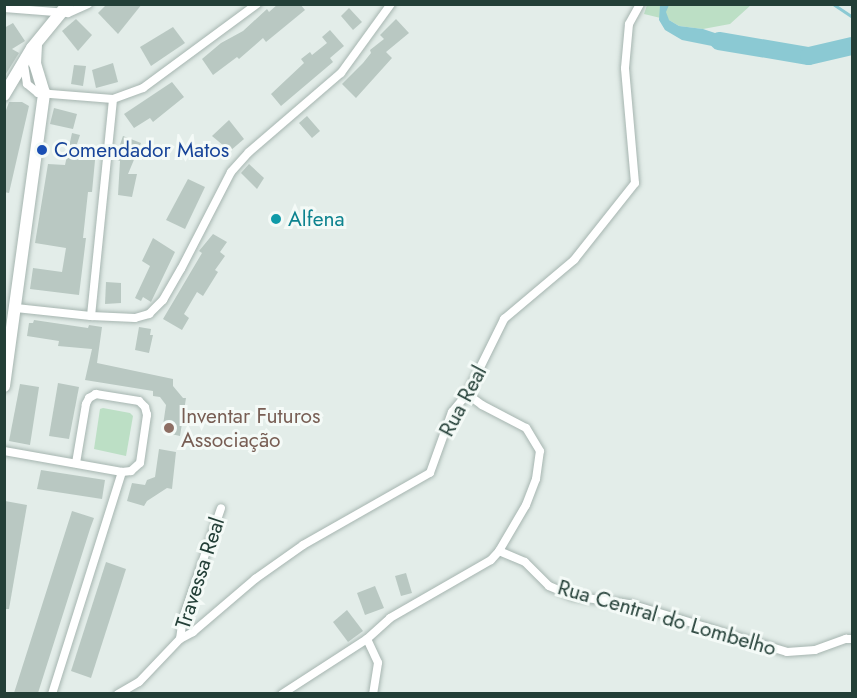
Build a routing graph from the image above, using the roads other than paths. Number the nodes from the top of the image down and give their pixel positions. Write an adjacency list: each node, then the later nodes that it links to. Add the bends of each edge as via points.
1 (88, 4): 6 (street, via 68,13)
2 (257, 4): 9 (street, via 143,88)
3 (391, 4): 11 (street, via 341,72 231,172 157,308 135,318)
4 (640, 4): 13 (street, Rua Real, via 629,24 625,68 635,183 574,260 504,319)
5 (4, 8): 6 (street)
6 (64, 8): 7 (street, via 36,45)
7 (32, 78): 8 (street); 9 (street, via 64,93); 10 (street)
8 (4, 95)
9 (113, 99): 11 (street)
10 (16, 308): 11 (street); 12 (street)
11 (90, 316)
12 (4, 386)
13 (467, 394): 18 (street, via 526,428 540,451 536,479 526,504); 19 (street, Rua Real, via 452,412 430,473 303,544)
14 (4, 451): 15 (street)
15 (76, 463): 16 (street); 16 (street, via 89,398 96,394 139,401 147,415 140,463 136,469)
16 (122, 471): 22 (street)
17 (221, 508): 19 (street, Travessa Real, via 183,618)
18 (499, 551): 20 (street, via 492,560 390,618); 21 (street, Rua Central do Lombelho, via 525,562 549,586 572,596 630,603 787,652 815,650)
19 (180, 639): 23 (street, Rua Real, via 139,682)
20 (368, 639): 24 (street); 25 (street, via 378,663)
21 (852, 639)
22 (52, 693)
23 (118, 693)
24 (282, 693)
25 (373, 693)

